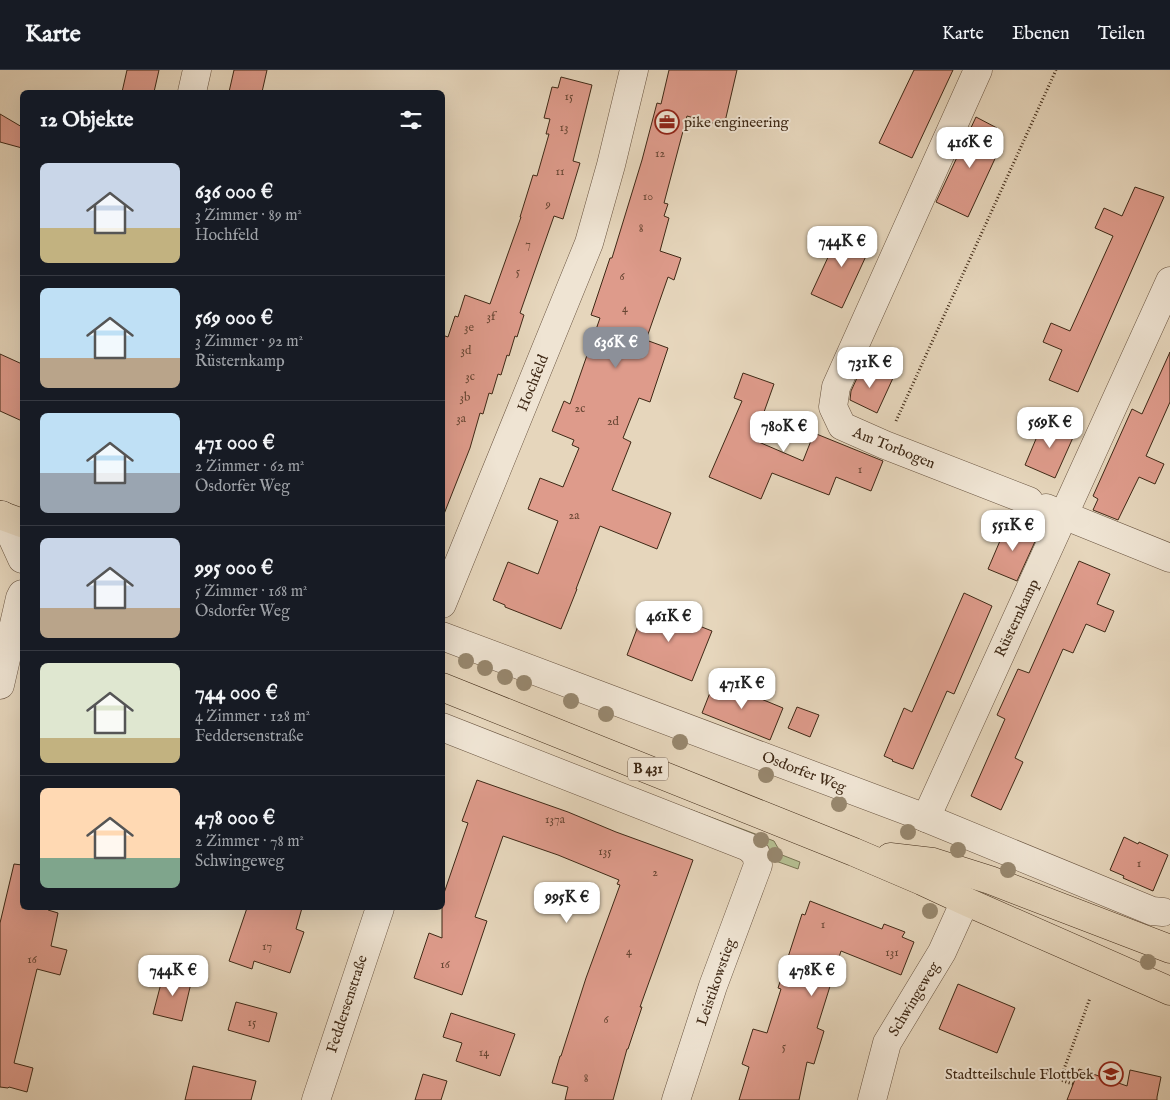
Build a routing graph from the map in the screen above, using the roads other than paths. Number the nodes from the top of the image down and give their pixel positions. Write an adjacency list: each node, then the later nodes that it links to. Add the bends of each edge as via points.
1 (197, 70): 4 (street)
2 (634, 70): 10 (street, Hochfeld, via 589,243)
3 (978, 70): 6 (street, Am Torbogen, via 836,387 833,407 842,426)
4 (192, 90)
5 (1170, 281): 6 (street, Rüsternkamp)
6 (1044, 507): 9 (street, Am Torbogen); 16 (street, Rüsternkamp)
7 (8, 518): 8 (street)
8 (20, 553)
9 (1170, 558)
10 (445, 597)
11 (20, 598): 13 (street)
12 (445, 637): 16 (street, Osdorfer Weg)
13 (0, 685)
14 (445, 688): 17 (main road, B 431)
15 (445, 729): 24 (street, Leistikowstieg, via 748,847 756,854 758,865 713,986)
16 (926, 818): 20 (street, Osdorfer Weg, via 1152,911)
17 (854, 852): 18 (main road, B 431); 21 (main road, B 431, via 933,862 990,880)
18 (965, 901): 22 (main road, B 431); 25 (street, Schwingeweg, via 942,952 887,1043)
19 (379, 910): 23 (street, Feddersenstraße)
20 (1168, 912)
21 (1170, 949)
22 (1170, 992)
23 (316, 1100)
24 (676, 1100)
25 (872, 1100)

